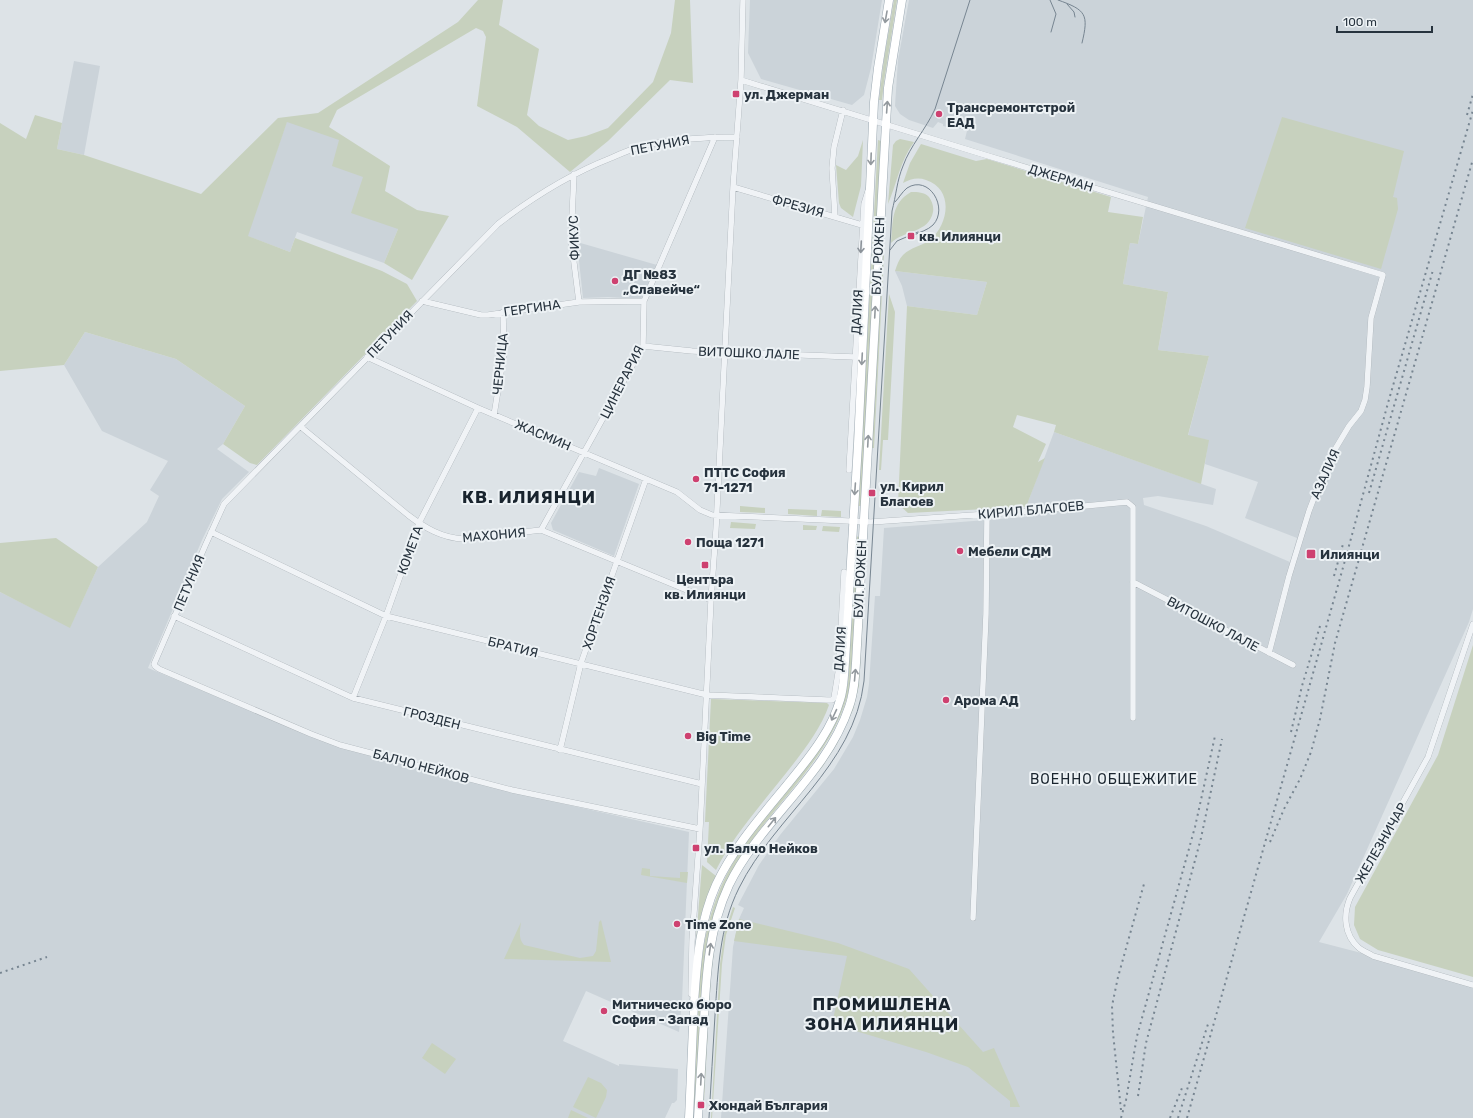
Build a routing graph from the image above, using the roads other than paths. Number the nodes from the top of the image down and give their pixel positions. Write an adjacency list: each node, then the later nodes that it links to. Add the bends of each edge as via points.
1 (743, 0): 4 (street, БУЛ. РОЖЕН)
2 (889, 0): 6 (main road, БУЛ. РОЖЕН, one-way to 6)
3 (902, 0): 7 (main road, БУЛ. РОЖЕН, one-way to 3, via 890,70)
4 (741, 80): 5 (street, ДЖЕРМАН); 9 (street, БУЛ. РОЖЕН)
5 (843, 110): 6 (street, ДЖЕРМАН); 13 (street, via 832,168)
6 (873, 120): 7 (street, ДЖЕРМАН); 11 (main road, БУЛ. РОЖЕН, one-way to 11)
7 (885, 124): 15 (street, ДЖЕРМАН); 34 (main road, БУЛ. РОЖЕН, one-way to 7)
8 (715, 137): 9 (street, ПЕТУНИЯ); 10 (street, ПЕТУНИЯ, via 645,146); 17 (street, ЦИНЕРАРИЯ)
9 (737, 137): 12 (street, БУЛ. РОЖЕН)
10 (574, 174): 16 (street, ПЕТУНИЯ, via 522,205 498,224); 18 (street, ФИКУС, via 571,239)
11 (871, 181): 14 (street, ДАЛИЯ, via 864,204); 27 (main road, БУЛ. РОЖЕН, one-way to 27)
12 (733, 187): 13 (street, ФРЕЗИЯ); 21 (street, БУЛ. РОЖЕН)
13 (835, 217): 14 (street, ФРЕЗИЯ)
14 (862, 225): 23 (street, ДАЛИЯ, one-way to 23)
15 (1383, 274): 46 (street, АЗАЛИЯ, via 1371,318 1365,400 1361,411 1349,426 1323,473 1307,518)
16 (422, 301): 19 (street, ГЕРГИНА, via 481,315); 22 (street, ПЕТУНИЯ)
17 (644, 301): 18 (street, ГЕРГИНА); 20 (street, ЦИНЕРАРИЯ)
18 (579, 302): 19 (street, ГЕРГИНА)
19 (503, 312): 25 (street, ЧЕРНИЦА, via 504,354)
20 (643, 346): 21 (street, ВИТОШКО ЛАЛЕ); 28 (street, ЦИНЕРАРИЯ)
21 (724, 352): 23 (street, ВИТОШКО ЛАЛЕ); 32 (street, БУЛ. РОЖЕН)
22 (367, 357): 24 (street, ЖАСМИН); 26 (street, ПЕТУНИЯ)
23 (855, 357): 27 (street, ДАЛИЯ)
24 (478, 408): 25 (street, ЖАСМИН); 35 (street, КОМЕТА)
25 (494, 415): 28 (street, ЖАСМИН)
26 (301, 427): 35 (street, МАХОНИЯ); 37 (street, ПЕТУНИЯ, via 227,501)
27 (854, 443): 29 (street, ДАЛИЯ); 33 (main road, БУЛ. РОЖЕН, one-way to 33)
28 (584, 452): 30 (street, ЖАСМИН); 36 (street, ЦИНЕРАРИЯ)
29 (849, 470)
30 (646, 479): 32 (street, ЖАСМИН, via 677,492 706,513); 38 (street, ХОРТЕНЗИЯ)
31 (987, 514): 34 (street, КИРИЛ БЛАГОЕВ); 40 (street, КИРИЛ БЛАГОЕВ, via 1128,502 1133,507); 57 (street, via 986,614)
32 (716, 515): 33 (street, КИРИЛ БЛАГОЕВ); 42 (street, БУЛ. РОЖЕН)
33 (853, 522): 34 (street, КИРИЛ БЛАГОЕВ); 41 (main road, БУЛ. РОЖЕН)
34 (863, 522): 61 (main road, БУЛ. РОЖЕН, one-way to 34, via 706,982 717,917 741,863 825,754 841,727 852,696)
35 (419, 523): 36 (street, МАХОНИЯ, via 439,534 455,538 479,538); 44 (street, КОМЕТА)
36 (541, 530): 38 (street, МАХОНИЯ)
37 (211, 532): 43 (street, ПЕТУНИЯ); 44 (street, БРАТИЯ)
38 (617, 562): 42 (street, МАХОНИЯ); 47 (street, ХОРТЕНЗИЯ)
39 (844, 572): 41 (street, ДАЛИЯ)
40 (1134, 582): 46 (street, ВИТОШКО ЛАЛЕ); 53 (street, КИРИЛ БЛАГОЕВ)
41 (846, 596): 52 (street, ДАЛИЯ, via 840,667); 59 (main road, БУЛ. РОЖЕН, one-way to 59, via 844,678 840,701 815,748 738,846 716,886 705,916 700,941)
42 (710, 600): 50 (street, БУЛ. РОЖЕН)
43 (174, 616): 49 (street, ПЕТУНИЯ); 51 (street, ГРОЗДЕН)
44 (386, 616): 47 (street, БРАТИЯ); 51 (street, КОМЕТА)
45 (1473, 624): 58 (street, ЖЕЛЕЗНИЧАР, via 1428,758 1350,898 1345,915 1346,927 1351,938 1359,948 1373,956)
46 (1269, 653): 48 (street, ВИТОШКО ЛАЛЕ)
47 (581, 663): 50 (street, БРАТИЯ); 54 (street, ХОРТЕНЗИЯ)
48 (1293, 665)
49 (155, 666): 56 (street, БАЛЧО НЕЙКОВ, via 340,745 512,790)
50 (707, 695): 52 (street, БРАТИЯ); 55 (street, БУЛ. РОЖЕН)
51 (353, 698): 54 (street, ГРОЗДЕН)
52 (832, 700)
53 (1133, 718)
54 (560, 750): 55 (street, ГРОЗДЕН)
55 (702, 784): 56 (street, БУЛ. РОЖЕН)
56 (700, 829): 59 (street, БУЛ. РОЖЕН, via 691,971)
57 (973, 918)
58 (1473, 985)
59 (693, 1026): 60 (main road, БУЛ. РОЖЕН)
60 (689, 1118)
61 (698, 1118)

